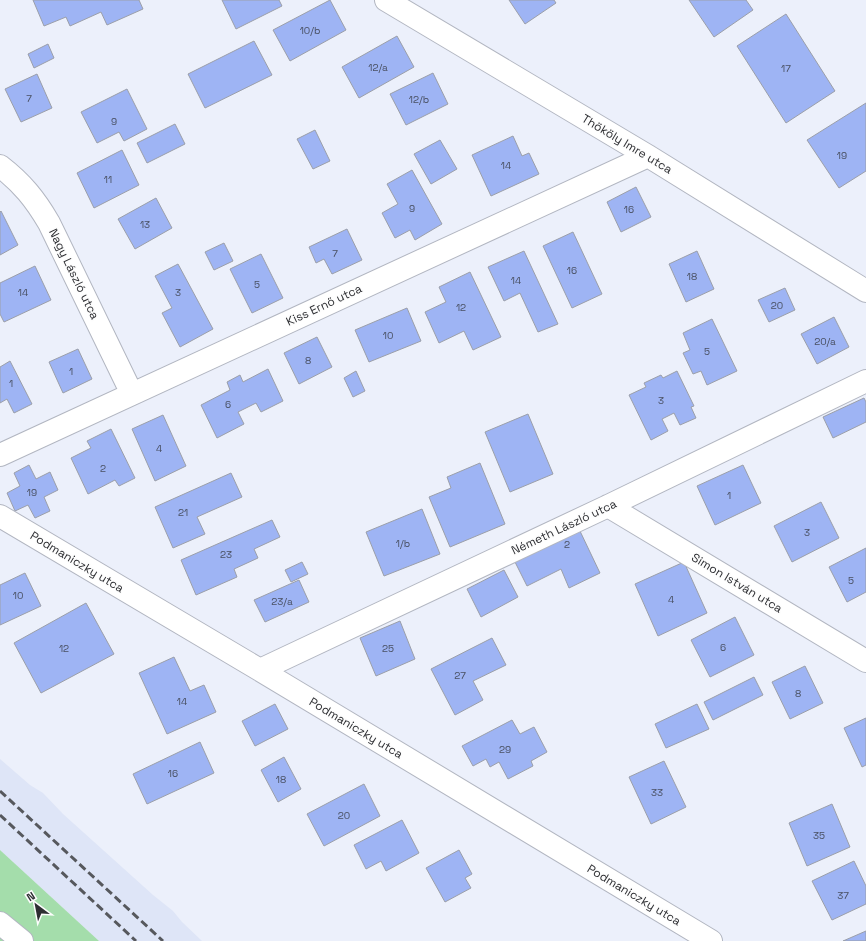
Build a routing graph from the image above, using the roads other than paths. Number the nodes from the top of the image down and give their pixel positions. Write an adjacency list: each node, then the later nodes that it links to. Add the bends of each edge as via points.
1 (386, 0): 2 (street, Thököly Imre utca)
2 (648, 156): 4 (street, Thököly Imre utca); 6 (street, Kiss Ernő utca)
3 (0, 166): 6 (street, Nagy László utca, via 18,180 49,223)
4 (866, 291)
5 (866, 381): 8 (street, Németh László utca)
6 (132, 394): 7 (street, Kiss Ernő utca)
7 (0, 455)
8 (608, 506): 10 (street, Simon István utca); 11 (street, Németh László utca)
9 (0, 516): 11 (street, Podmaniczky utca)
10 (866, 661)
11 (260, 670): 14 (street, Podmaniczky utca)
12 (0, 923): 13 (street)
13 (22, 941)
14 (711, 941)

